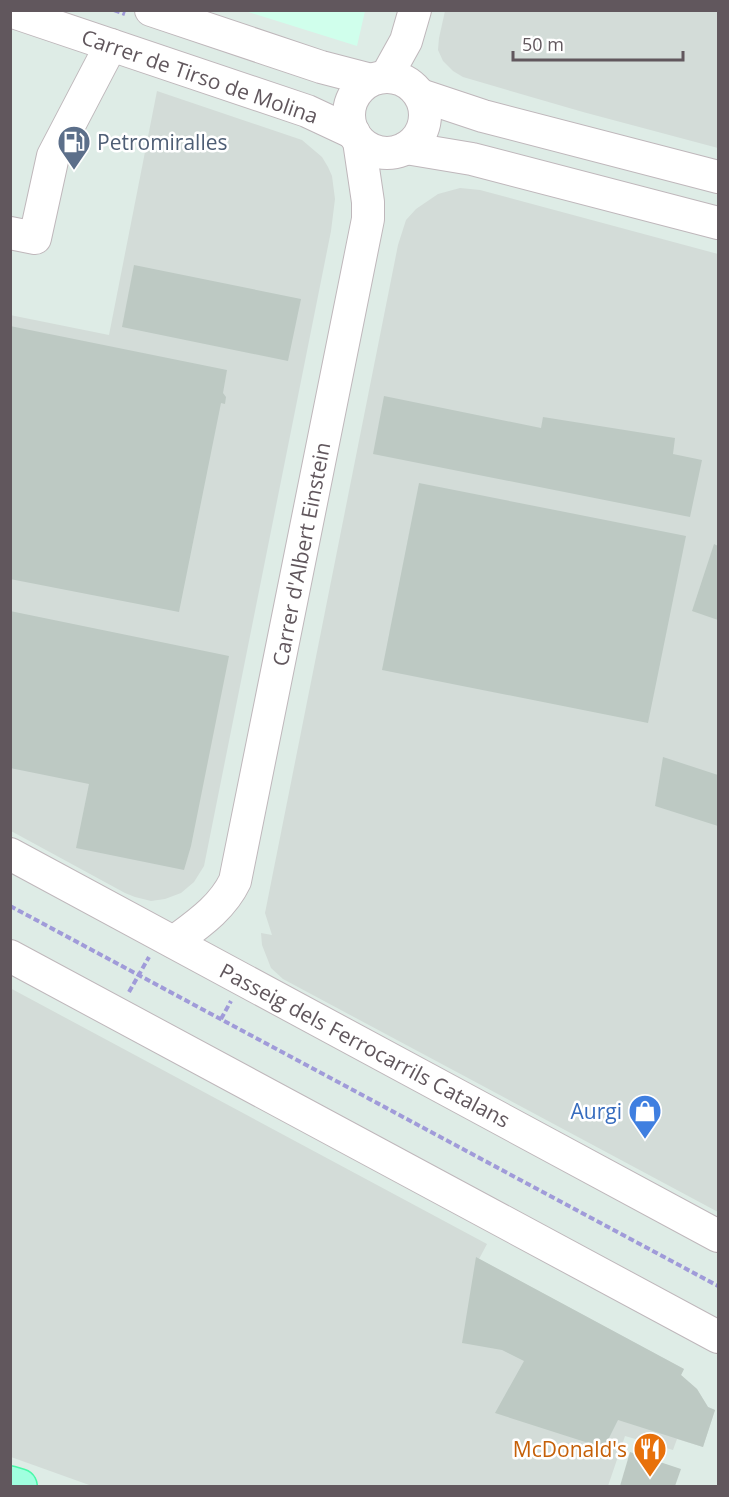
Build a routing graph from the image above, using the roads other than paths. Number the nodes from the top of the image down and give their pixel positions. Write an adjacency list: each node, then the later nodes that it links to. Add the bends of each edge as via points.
1 (151, 10): 6 (street, via 321,67)
2 (415, 10): 6 (street, via 406,41)
3 (11, 11): 4 (street); 5 (street, Carrer de Tirso de Molina)
4 (10, 17)
5 (111, 45): 8 (street, Carrer de Tirso de Molina, via 307,111); 12 (street, via 52,156 35,238)
6 (379, 79): 7 (street, via 405,82); 8 (street, via 359,89 351,103 349,118)
7 (420, 95): 9 (street, via 425,109 424,124 418,138); 10 (street, via 483,116)
8 (356, 137): 9 (street, via 368,148 384,153); 14 (street, Carrer d'Albert Einstein, via 368,219 235,881 209,916)
9 (406, 148): 11 (street, via 472,159)
10 (718, 177)
11 (718, 223)
12 (10, 233)
13 (10, 854): 14 (street, Passeig dels Ferrocarrils Catalans)
14 (162, 948): 16 (street, Passeig dels Ferrocarrils Catalans)
15 (10, 956): 17 (street)
16 (718, 1236)
17 (718, 1337)
18 (10, 1483): 19 (main road)
19 (20, 1486)

